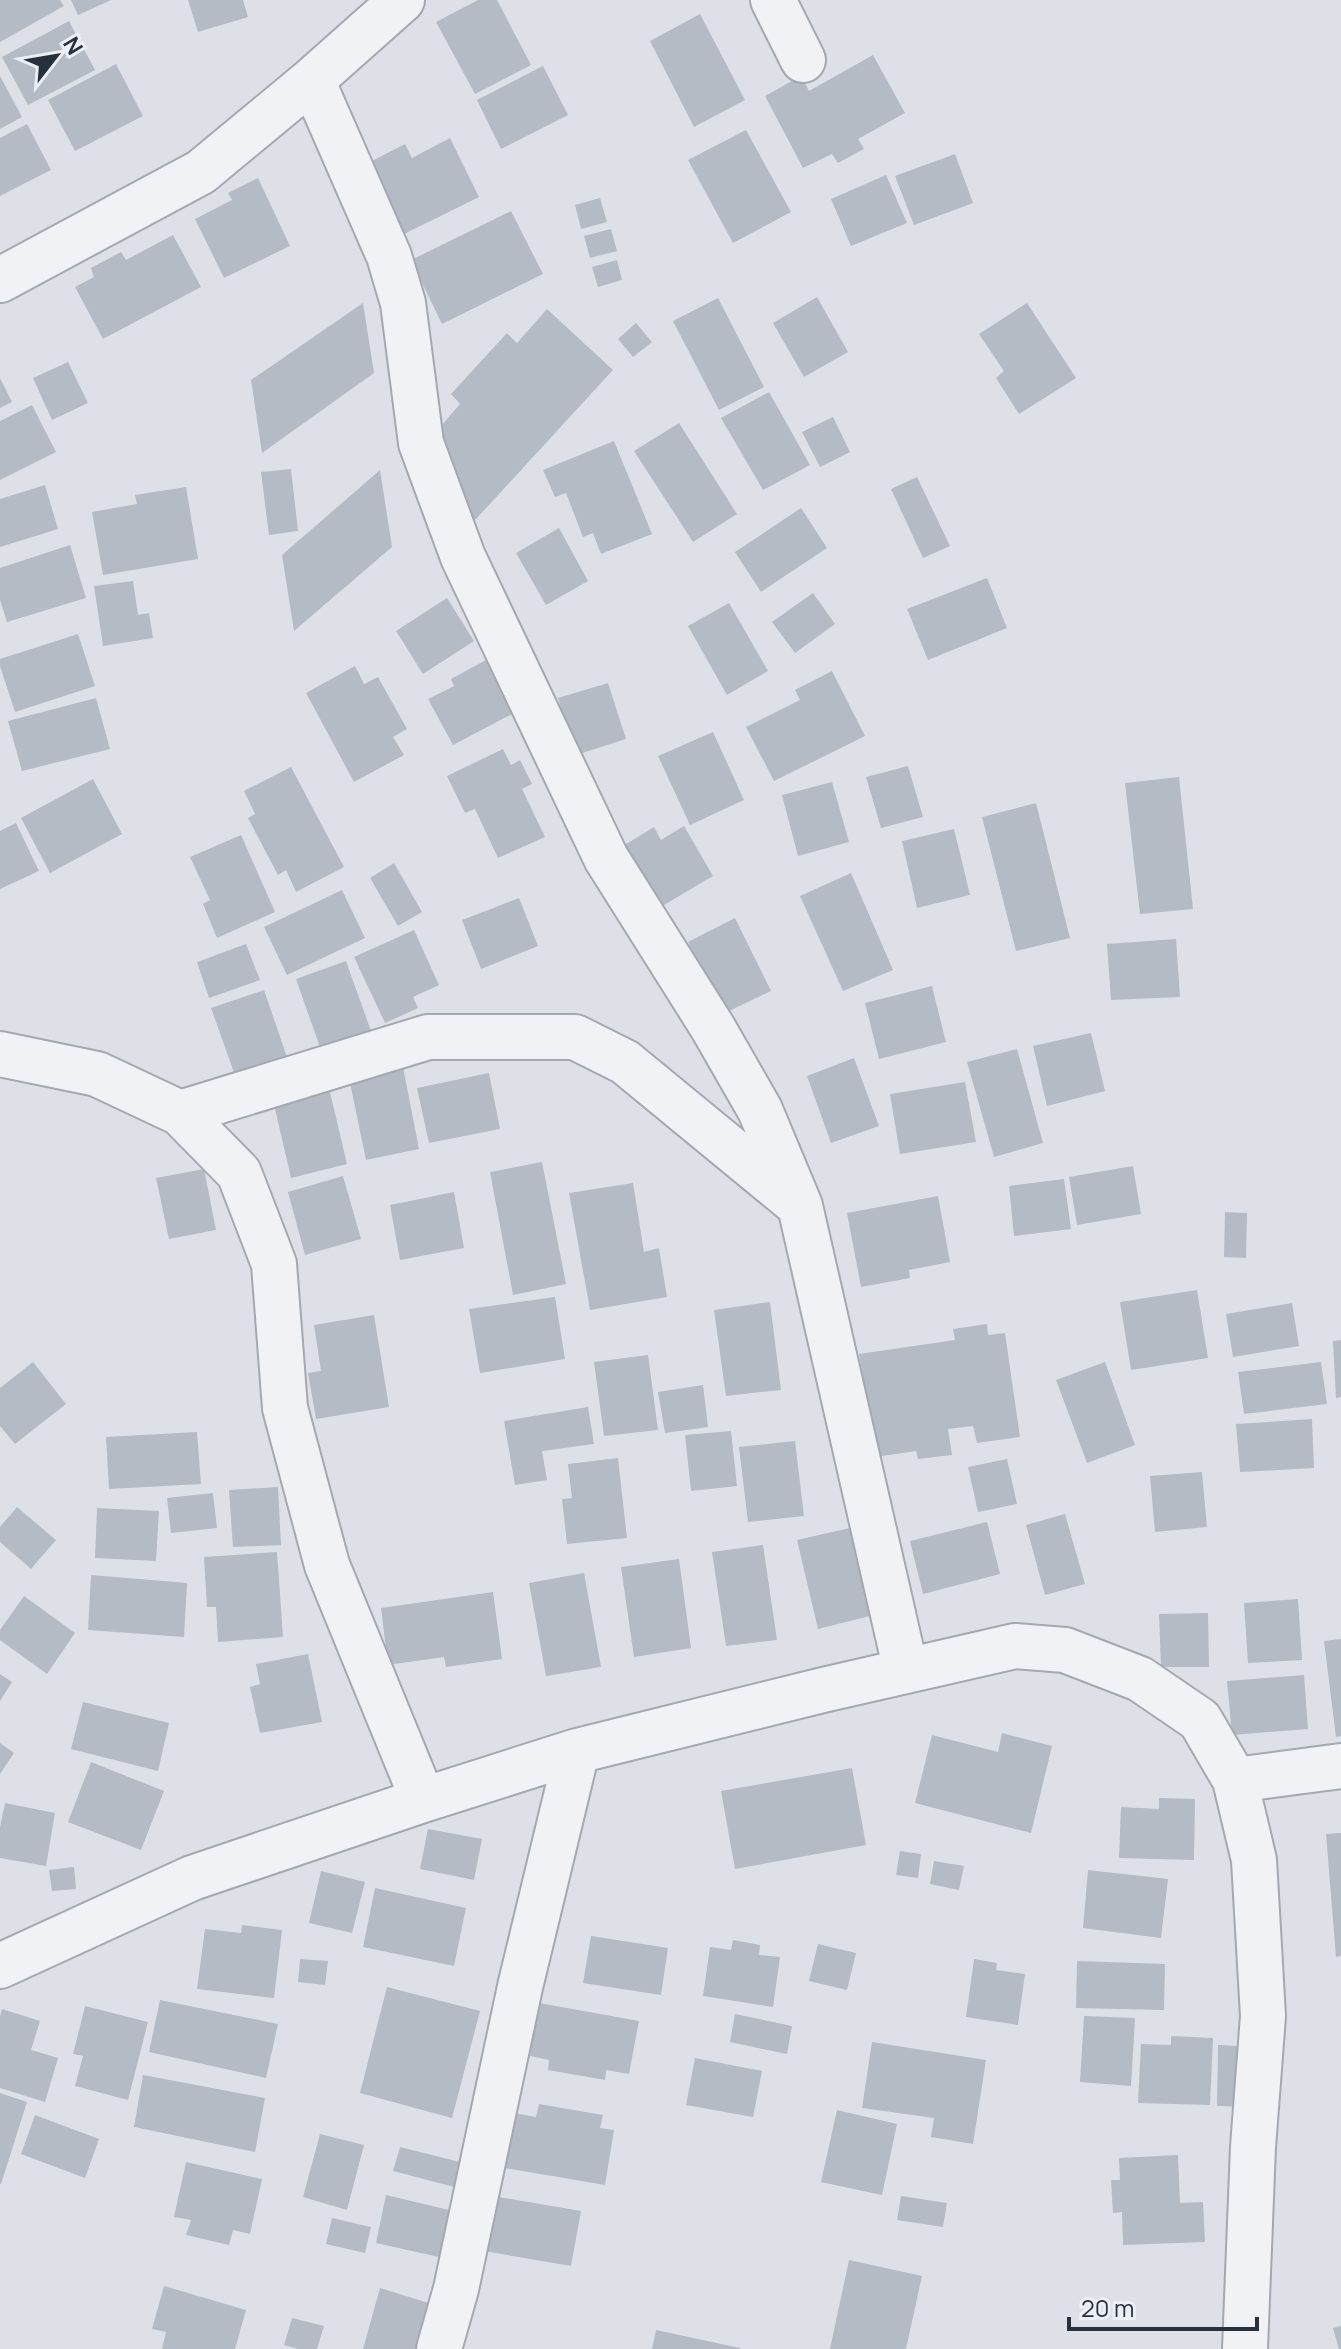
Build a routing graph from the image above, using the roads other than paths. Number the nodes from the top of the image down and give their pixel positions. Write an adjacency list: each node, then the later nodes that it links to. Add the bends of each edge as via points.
1 (402, 0): 4 (street)
2 (773, 0): 3 (street)
3 (803, 60)
4 (312, 80): 5 (street, via 201,172); 8 (street, via 389,256 403,303 421,443 463,557 606,858 760,1110)
5 (0, 280)
6 (0, 1054): 7 (street, via 97,1074)
7 (180, 1113): 8 (street, via 428,1037 575,1037 625,1062); 13 (street, via 239,1173 274,1264 285,1408 327,1565)
8 (800, 1206): 9 (street)
9 (906, 1671): 10 (street); 12 (street, via 1015,1646 1065,1650 1140,1679 1200,1720)
10 (577, 1751): 13 (street); 15 (street)
11 (1341, 1766): 12 (street)
12 (1235, 1780): 16 (street, via 1254,1860 1263,2016)
13 (423, 1800): 14 (street, via 192,1878)
14 (0, 1966)
15 (439, 2349)
16 (1245, 2349)

